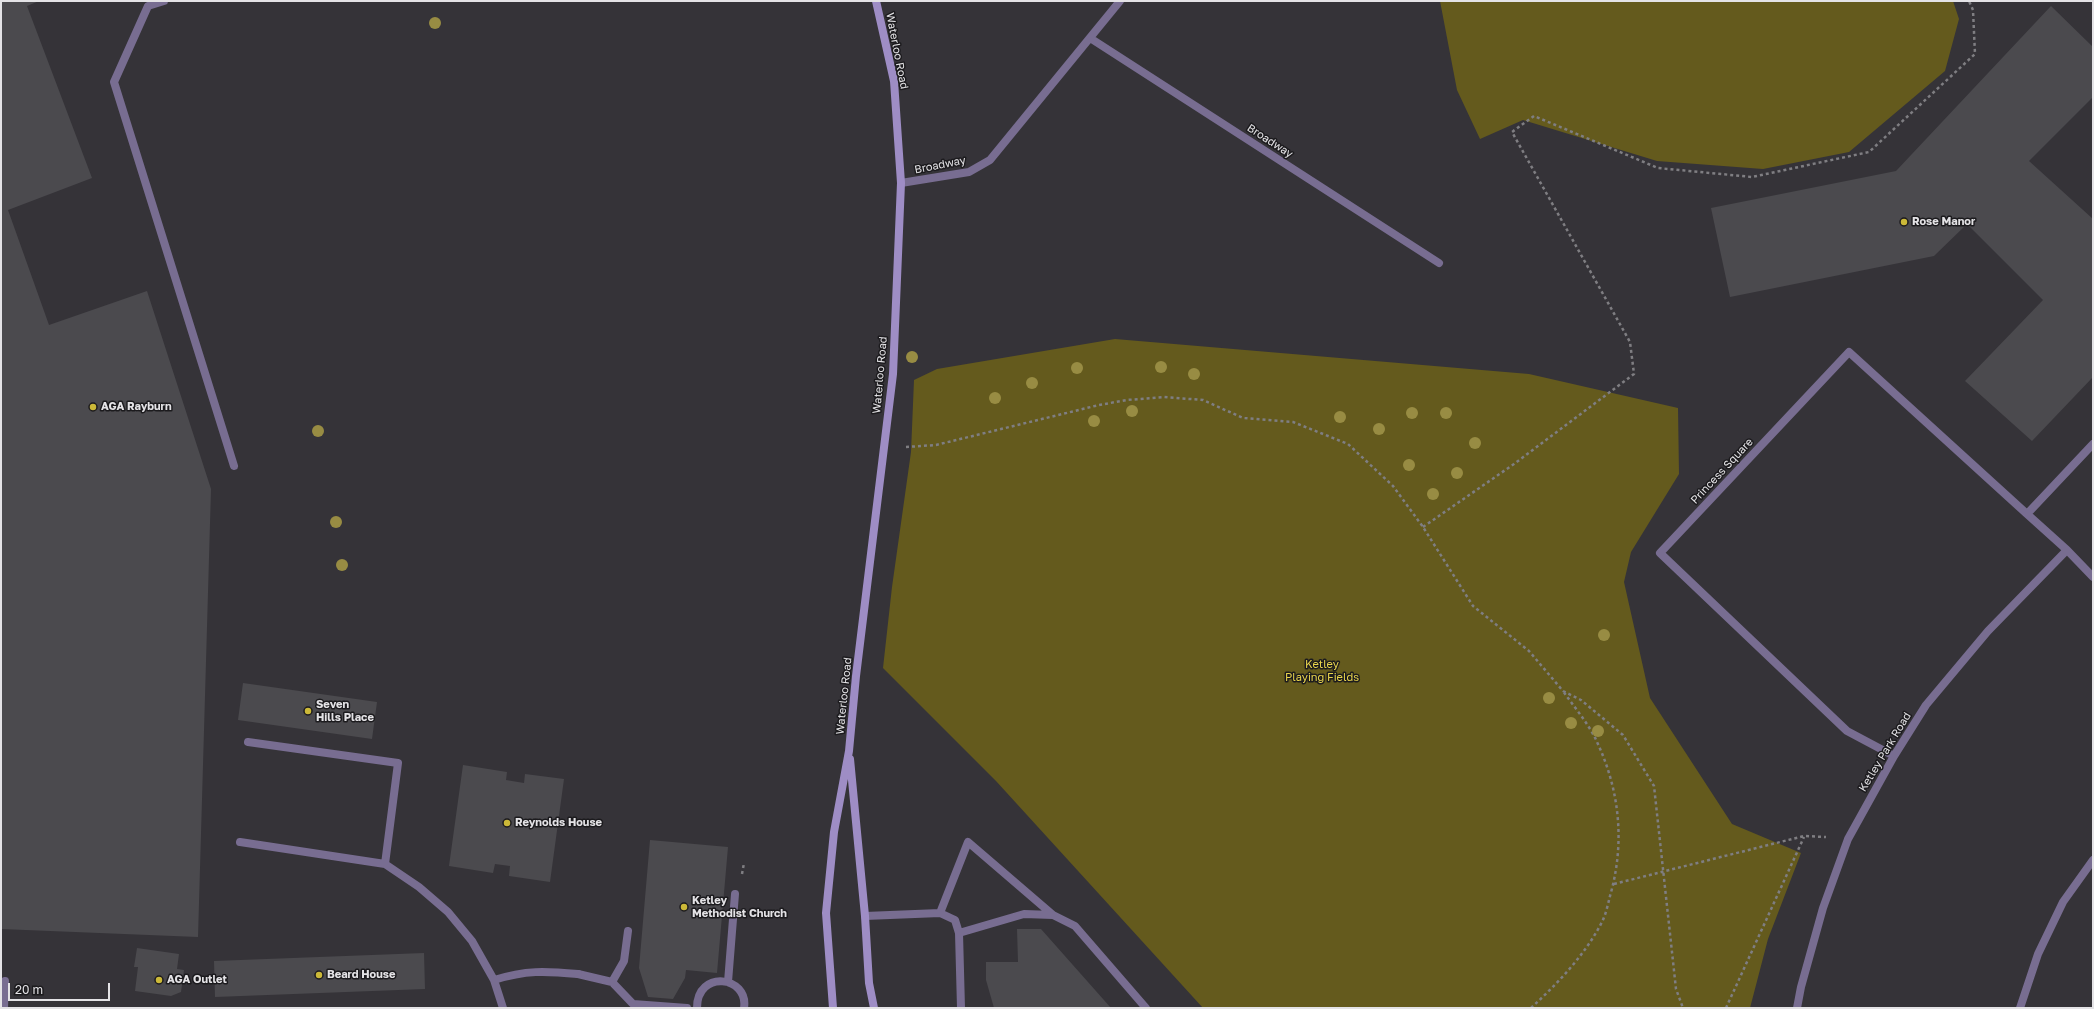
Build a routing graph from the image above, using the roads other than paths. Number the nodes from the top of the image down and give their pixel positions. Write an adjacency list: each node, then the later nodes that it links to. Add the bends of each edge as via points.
1 (164, 1): 8 (street, via 148,6 114,82)
2 (876, 1): 5 (street, Waterloo Road, via 894,81)
3 (1120, 1): 4 (street, Broadway)
4 (1090, 38): 5 (street, Broadway, via 990,160 969,172); 6 (street, Broadway)
5 (901, 183): 13 (street, Waterloo Road, via 893,374)
6 (1439, 263)
7 (2093, 444): 9 (street)
8 (234, 466)
9 (2027, 514): 10 (street); 14 (street, Princess Square, via 1849,352 1660,553 1847,731)
10 (2067, 550): 11 (street); 14 (street, Ketley Park Road, via 1988,631 1926,705)
11 (2093, 578)
12 (248, 742): 17 (street, via 398,763)
13 (850, 751): 21 (street, Waterloo Road); 33 (street, Waterloo Road, via 834,832 826,913)
14 (1894, 756): 37 (street, Ketley Park Road, via 1848,839 1823,908)
15 (240, 842): 17 (street)
16 (2093, 860): 38 (street, via 2063,902 2038,954)
17 (385, 864): 24 (street, via 419,887 448,912 472,941)
18 (735, 894): 27 (street)
19 (940, 913): 20 (street, via 968,842); 21 (street); 23 (street, via 955,920)
20 (1053, 915): 23 (street, via 1024,914); 36 (street, via 1075,926)
21 (865, 916): 34 (street, Waterloo Road, via 869,983)
22 (628, 931): 26 (street, via 624,960)
23 (959, 933): 35 (street)
24 (494, 980): 26 (street, via 519,972 544,971 578,974); 29 (street)
25 (5, 981): 28 (street)
26 (612, 982): 30 (street, via 633,1004)
27 (728, 982): 31 (street, via 720,981 705,987 700,993); 32 (street, via 740,991 744,998)
28 (4, 1008)
29 (503, 1008)
30 (687, 1008)
31 (698, 1008)
32 (744, 1008)
33 (833, 1008)
34 (874, 1008)
35 (962, 1008)
36 (1146, 1008)
37 (1797, 1008)
38 (2020, 1008)

